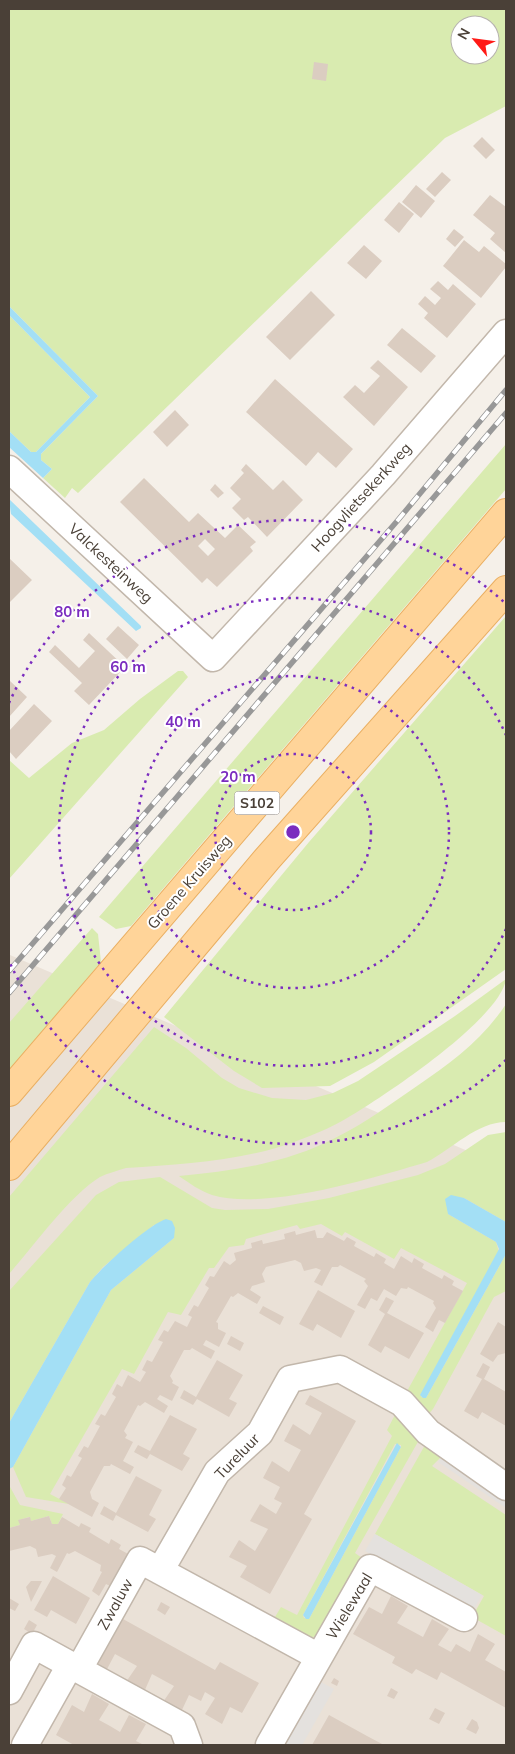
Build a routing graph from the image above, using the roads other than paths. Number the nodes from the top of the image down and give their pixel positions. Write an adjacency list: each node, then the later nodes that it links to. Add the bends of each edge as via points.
1 (506, 333): 5 (street, Hoogvlietsekerkweg, via 384,475)
2 (9, 469): 5 (street, Valckesteinweg)
3 (506, 513): 6 (main road, Groene Kruisweg / S102)
4 (506, 590): 7 (main road, S102, via 267,859)
5 (213, 658)
6 (9, 1092)
7 (9, 1166)
8 (506, 1487): 9 (street, Tureluur, via 428,1432 402,1402 340,1369 290,1379 260,1433 217,1472)
9 (160, 1571): 11 (street); 12 (street, Zwaluw, via 140,1560)
10 (464, 1618): 11 (street, Wielewaal, via 370,1568)
11 (319, 1656): 16 (street)
12 (75, 1667): 13 (street, via 34,1645); 14 (street, Zwaluw); 15 (street, via 182,1726)
13 (9, 1691)
14 (24, 1745)
15 (189, 1745)
16 (268, 1745)

